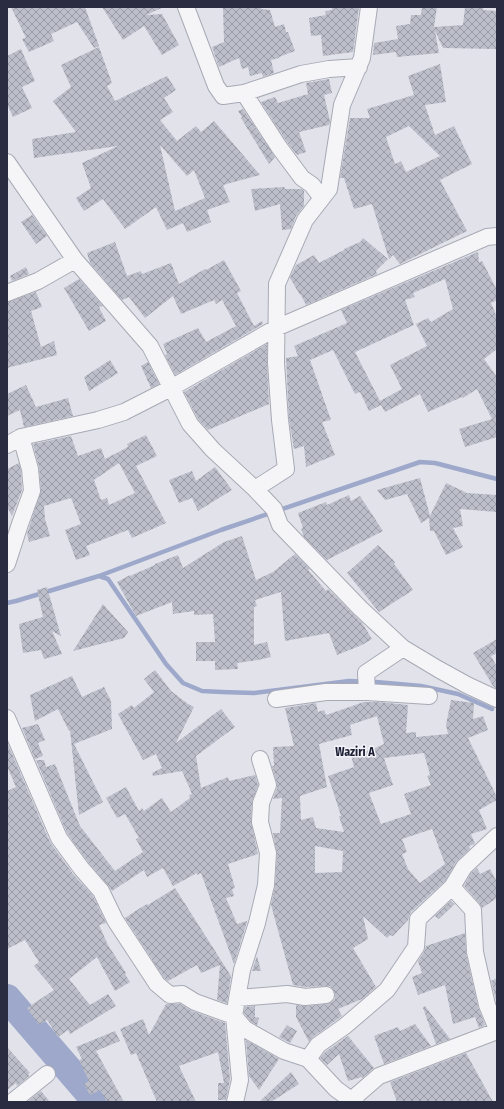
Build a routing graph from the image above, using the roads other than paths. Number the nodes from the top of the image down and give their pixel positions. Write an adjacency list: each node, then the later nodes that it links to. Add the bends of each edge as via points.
1 (186, 7): 4 (street, via 216,86 223,96)
2 (369, 7): 3 (street, via 362,58)
3 (358, 67): 4 (street, via 301,74); 6 (street, via 342,105 329,190)
4 (244, 93): 6 (street, via 302,178 312,185)
5 (7, 162): 8 (street)
6 (322, 198): 10 (street, via 304,220 277,284)
7 (497, 236): 10 (street, via 487,237)
8 (75, 260): 9 (street, via 38,281); 11 (street, via 150,346)
9 (7, 293)
10 (276, 328): 11 (street); 14 (street, via 280,420 286,469)
11 (171, 388): 12 (street, via 124,412); 14 (street, via 190,424 213,450)
12 (21, 437): 13 (street); 15 (street, via 30,469 32,491)
13 (7, 445)
14 (255, 489): 16 (street, via 274,509 280,525 360,608)
15 (7, 564)
16 (403, 648): 17 (street, via 366,673); 20 (street, via 467,685)
17 (367, 692): 18 (street); 19 (street, via 326,692)
18 (429, 696)
19 (276, 699)
20 (497, 699)
21 (7, 718): 27 (street, via 59,838 101,891 115,920 157,984 170,995 182,994 195,1002)
22 (260, 759): 26 (street, via 268,785 261,803 260,822 268,853 266,885 242,970)
23 (497, 836): 24 (street, via 464,867)
24 (452, 887): 28 (street, via 473,910 475,952 487,1005); 29 (street, via 418,919 416,947 387,990 318,1045)
25 (326, 995): 26 (street, via 305,997 287,994)
26 (238, 998): 27 (street)
27 (234, 1016): 29 (street, via 245,1029 284,1051); 32 (street, via 240,1080)
28 (497, 1030): 33 (street, via 380,1076 357,1095)
29 (308, 1059): 33 (street, via 336,1089)
30 (47, 1074): 31 (street)
31 (12, 1102)
32 (235, 1102)
33 (354, 1102)

